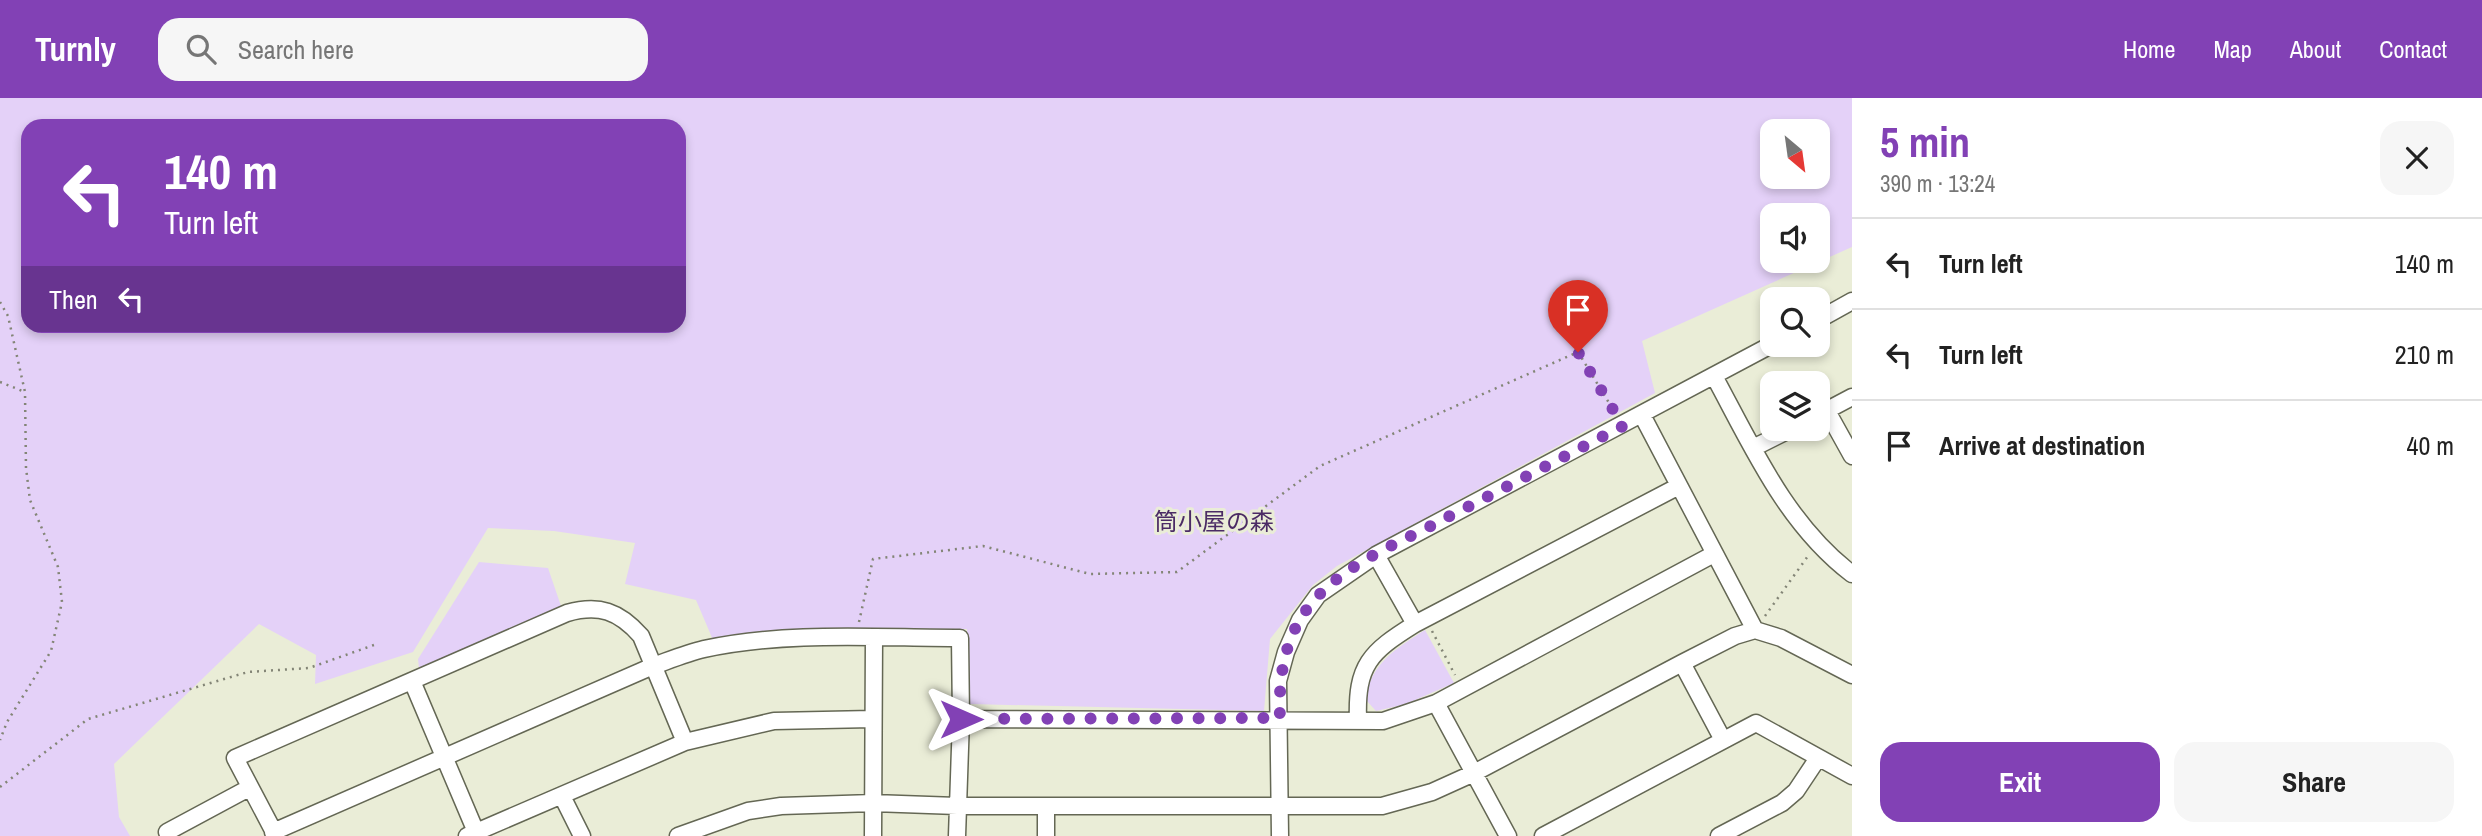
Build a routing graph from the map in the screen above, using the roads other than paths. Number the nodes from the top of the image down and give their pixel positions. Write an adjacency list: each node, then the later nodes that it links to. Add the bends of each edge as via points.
1 (1852, 302): 2 (street)
2 (1830, 314)
3 (1760, 351): 4 (street)
4 (1714, 376): 7 (street); 10 (street)
5 (1852, 397): 6 (street)
6 (1830, 409)
7 (1642, 415): 12 (street); 14 (street)
8 (1830, 424): 11 (street)
9 (1767, 441): 10 (street)
10 (1753, 448): 15 (street, via 1790,510)
11 (1852, 456)
12 (1679, 486): 13 (street); 16 (street)
13 (1714, 554): 17 (street); 23 (street)
14 (1376, 555): 16 (street); 24 (street, via 1318,596 1300,620 1278,681)
15 (1852, 574)
16 (1420, 621): 27 (street, via 1382,644 1364,667 1358,684)
17 (1755, 630): 19 (street); 21 (street, via 1781,638)
18 (874, 638): 20 (street, via 739,644 703,649); 25 (street); 26 (street, via 960,638)
19 (1682, 663): 28 (street); 32 (street)
20 (653, 666): 22 (street, via 641,636 629,622 593,607 567,613); 29 (street); 30 (street)
21 (1852, 675)
22 (412, 681): 30 (street); 34 (street, via 235,758)
23 (1436, 703): 27 (street, via 1383,721); 32 (street)
24 (1280, 718): 26 (street); 27 (street); 38 (street)
25 (872, 719): 29 (street, via 774,721); 36 (street)
26 (961, 719): 37 (street)
27 (1358, 720)
28 (1723, 740): 31 (street, via 1756,723); 50 (street)
29 (685, 742): 35 (street)
30 (443, 757): 40 (street); 41 (street)
31 (1818, 758): 33 (street); 51 (street, via 1782,803)
32 (1474, 774): 38 (street, via 1382,806); 49 (street)
33 (1852, 776)
34 (249, 788): 40 (street); 42 (street, via 167,832)
35 (562, 796): 41 (street); 43 (street)
36 (873, 803): 37 (street); 44 (street, via 748,811); 45 (street)
37 (957, 806): 39 (street); 46 (street)
38 (1280, 806): 39 (street); 48 (street)
39 (1046, 807): 47 (street)
40 (274, 834)
41 (472, 834)
42 (169, 836)
43 (582, 836)
44 (678, 836)
45 (873, 836)
46 (957, 836)
47 (1046, 836)
48 (1280, 836)
49 (1508, 836)
50 (1543, 836)
51 (1719, 836)

